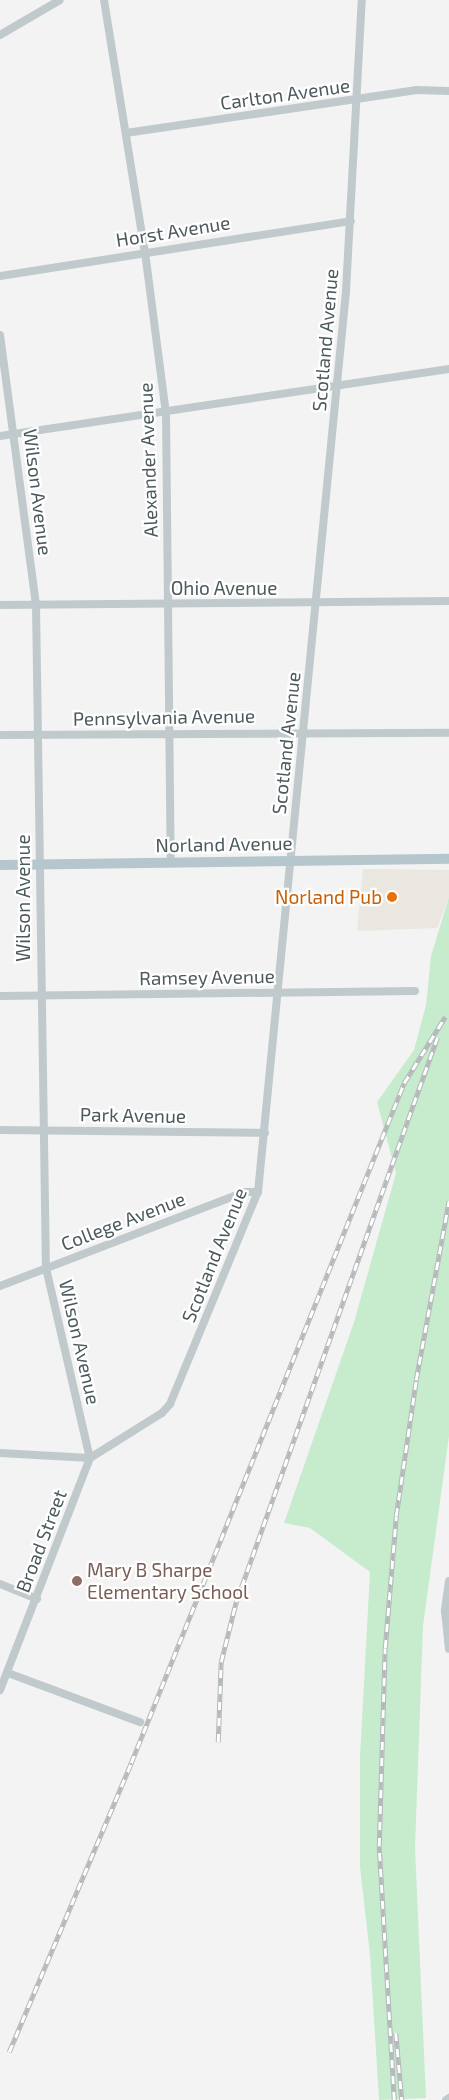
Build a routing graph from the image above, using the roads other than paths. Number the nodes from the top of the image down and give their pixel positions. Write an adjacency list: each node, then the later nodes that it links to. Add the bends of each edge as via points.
1 (60, 0): 4 (street)
2 (104, 0): 7 (street, Alexander Avenue)
3 (362, 0): 6 (street, Scotland Avenue)
4 (0, 34)
5 (449, 90): 6 (street, Carlton Avenue, via 417,90)
6 (356, 100): 7 (street, Carlton Avenue); 8 (street, Scotland Avenue)
7 (126, 133): 9 (street, Alexander Avenue)
8 (351, 221): 9 (street, Horst Avenue); 13 (street, Scotland Avenue)
9 (145, 252): 10 (street, Horst Avenue); 14 (street, Alexander Avenue)
10 (0, 276)
11 (0, 335): 15 (street, Wilson Avenue)
12 (449, 369): 13 (street)
13 (337, 385): 14 (street); 19 (street, Scotland Avenue)
14 (166, 413): 15 (street); 18 (street, Alexander Avenue)
15 (14, 434): 16 (street); 21 (street, Wilson Avenue)
16 (0, 436)
17 (449, 601): 19 (street, Ohio Avenue)
18 (168, 604): 19 (street, Ohio Avenue); 21 (street, Ohio Avenue); 22 (street, Alexander Avenue)
19 (316, 604): 23 (street, Scotland Avenue)
20 (0, 605): 21 (street, Ohio Avenue)
21 (36, 605): 25 (street, Wilson Avenue)
22 (170, 733): 23 (street, Pennsylvania Avenue); 25 (street, Pennsylvania Avenue); 29 (street, Alexander Avenue)
23 (304, 733): 24 (street, Pennsylvania Avenue); 28 (street, Scotland Avenue)
24 (449, 733)
25 (40, 734): 26 (street, Pennsylvania Avenue); 31 (street, Wilson Avenue)
26 (0, 735)
27 (449, 859): 28 (main road, Norland Avenue)
28 (290, 861): 29 (main road, Norland Avenue); 32 (street, Scotland Avenue)
29 (171, 863): 31 (main road, Norland Avenue)
30 (0, 865): 31 (main road, Norland Avenue)
31 (39, 865): 35 (street, Wilson Avenue)
32 (279, 991): 33 (street, Ramsey Avenue); 35 (street, Ramsey Avenue); 38 (street, Scotland Avenue)
33 (415, 991)
34 (0, 996): 35 (street, Ramsey Avenue)
35 (40, 997): 37 (street, Wilson Avenue)
36 (0, 1130): 37 (street, Park Avenue)
37 (45, 1130): 38 (street, Park Avenue); 40 (street, Wilson Avenue)
38 (265, 1133): 39 (street, Scotland Avenue)
39 (258, 1192): 40 (street, College Avenue, via 245,1192); 43 (street, Scotland Avenue, via 170,1404 162,1413)
40 (46, 1268): 41 (street, College Avenue); 43 (street, Wilson Avenue)
41 (0, 1286)
42 (0, 1453): 43 (street)
43 (90, 1458): 46 (street, Broad Street)
44 (449, 1582): 47 (street, via 445,1611)
45 (0, 1584): 46 (street)
46 (37, 1599): 48 (street, Broad Street)
47 (449, 1649)
48 (8, 1673): 49 (street, Broad Street); 50 (street)
49 (0, 1690)
50 (140, 1722)
51 (449, 2098): 52 (street)
52 (446, 2100)

